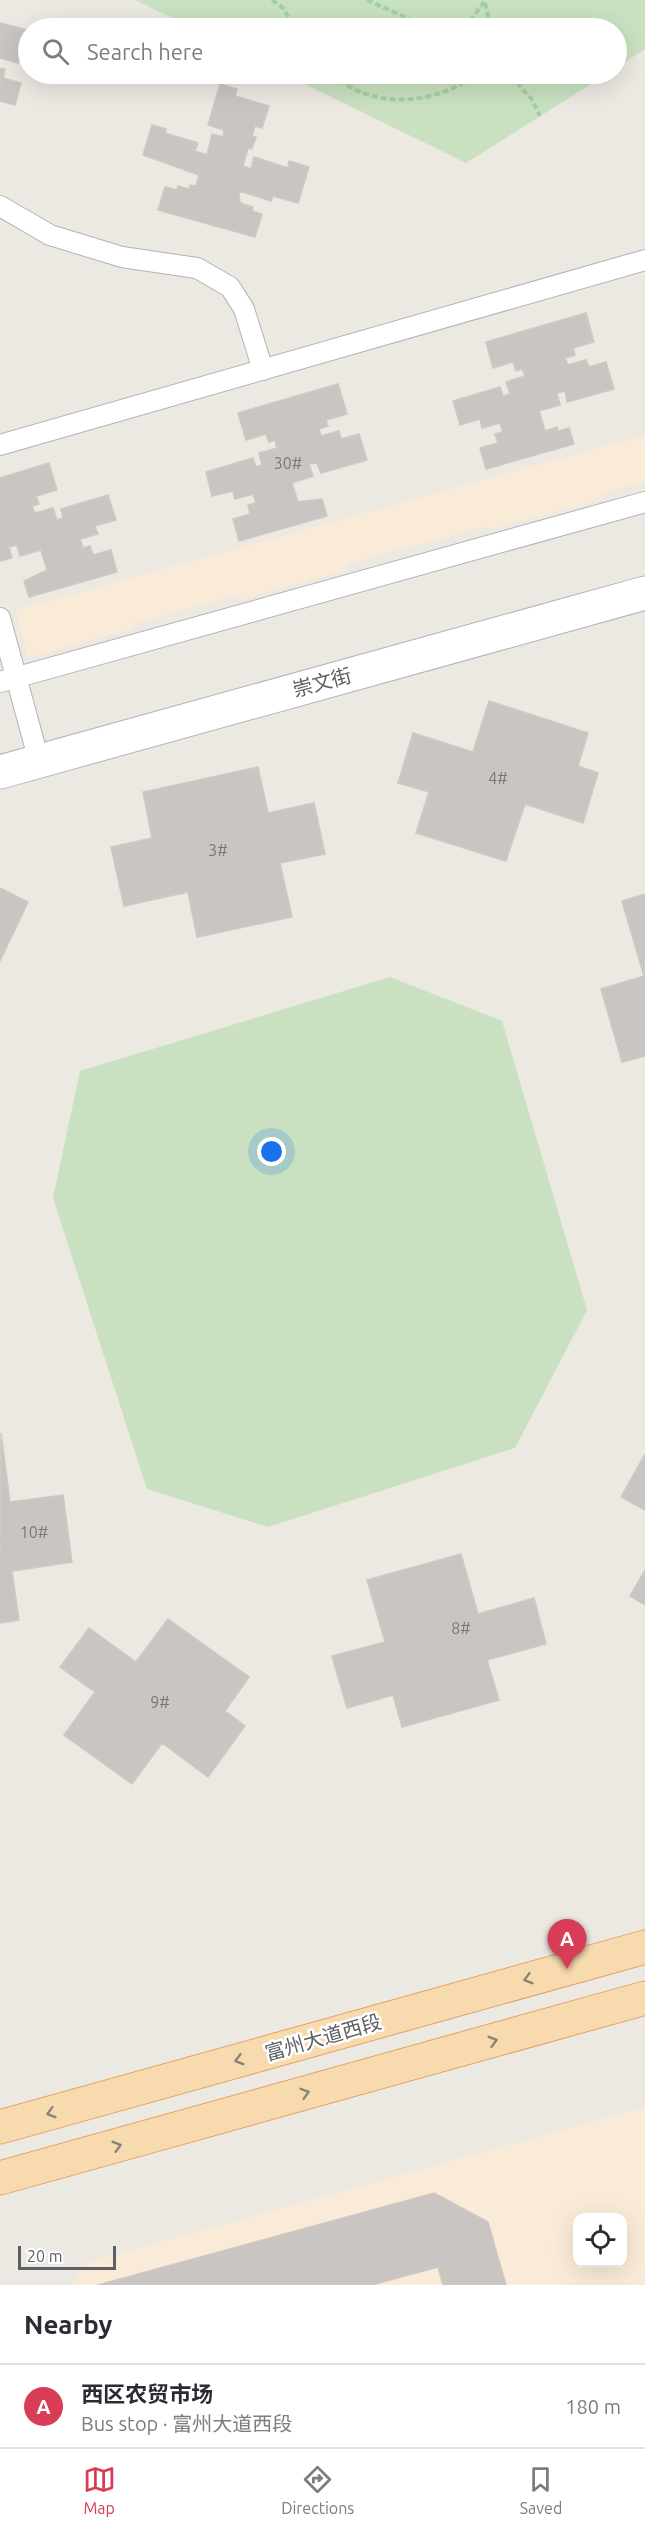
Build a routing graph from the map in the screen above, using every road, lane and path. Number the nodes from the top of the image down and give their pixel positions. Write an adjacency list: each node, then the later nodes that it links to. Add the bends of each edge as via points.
1 (272, 0): 4 (path)
2 (367, 0): 5 (path)
3 (485, 1): 6 (path); 7 (path)
4 (289, 18)
5 (409, 18)
6 (472, 18)
7 (489, 18)
8 (343, 84): 9 (path, via 370,96 402,99 435,95)
9 (463, 84)
10 (519, 84): 11 (path)
11 (540, 116)
12 (0, 206): 14 (lane, via 50,235 122,257 197,268 230,287 244,309)
13 (645, 260): 14 (lane)
14 (263, 370): 15 (lane)
15 (0, 445)
16 (645, 502): 19 (lane)
17 (645, 593): 20 (street, 崇文街)
18 (0, 618): 19 (lane)
19 (8, 680): 20 (lane)
20 (39, 761): 21 (street, 崇文街)
21 (0, 772)
22 (645, 1947): 24 (main road, 富州大道西段, one-way to 24)
23 (645, 1998): 25 (main road, one-way to 23)
24 (0, 2127)
25 (0, 2178)

